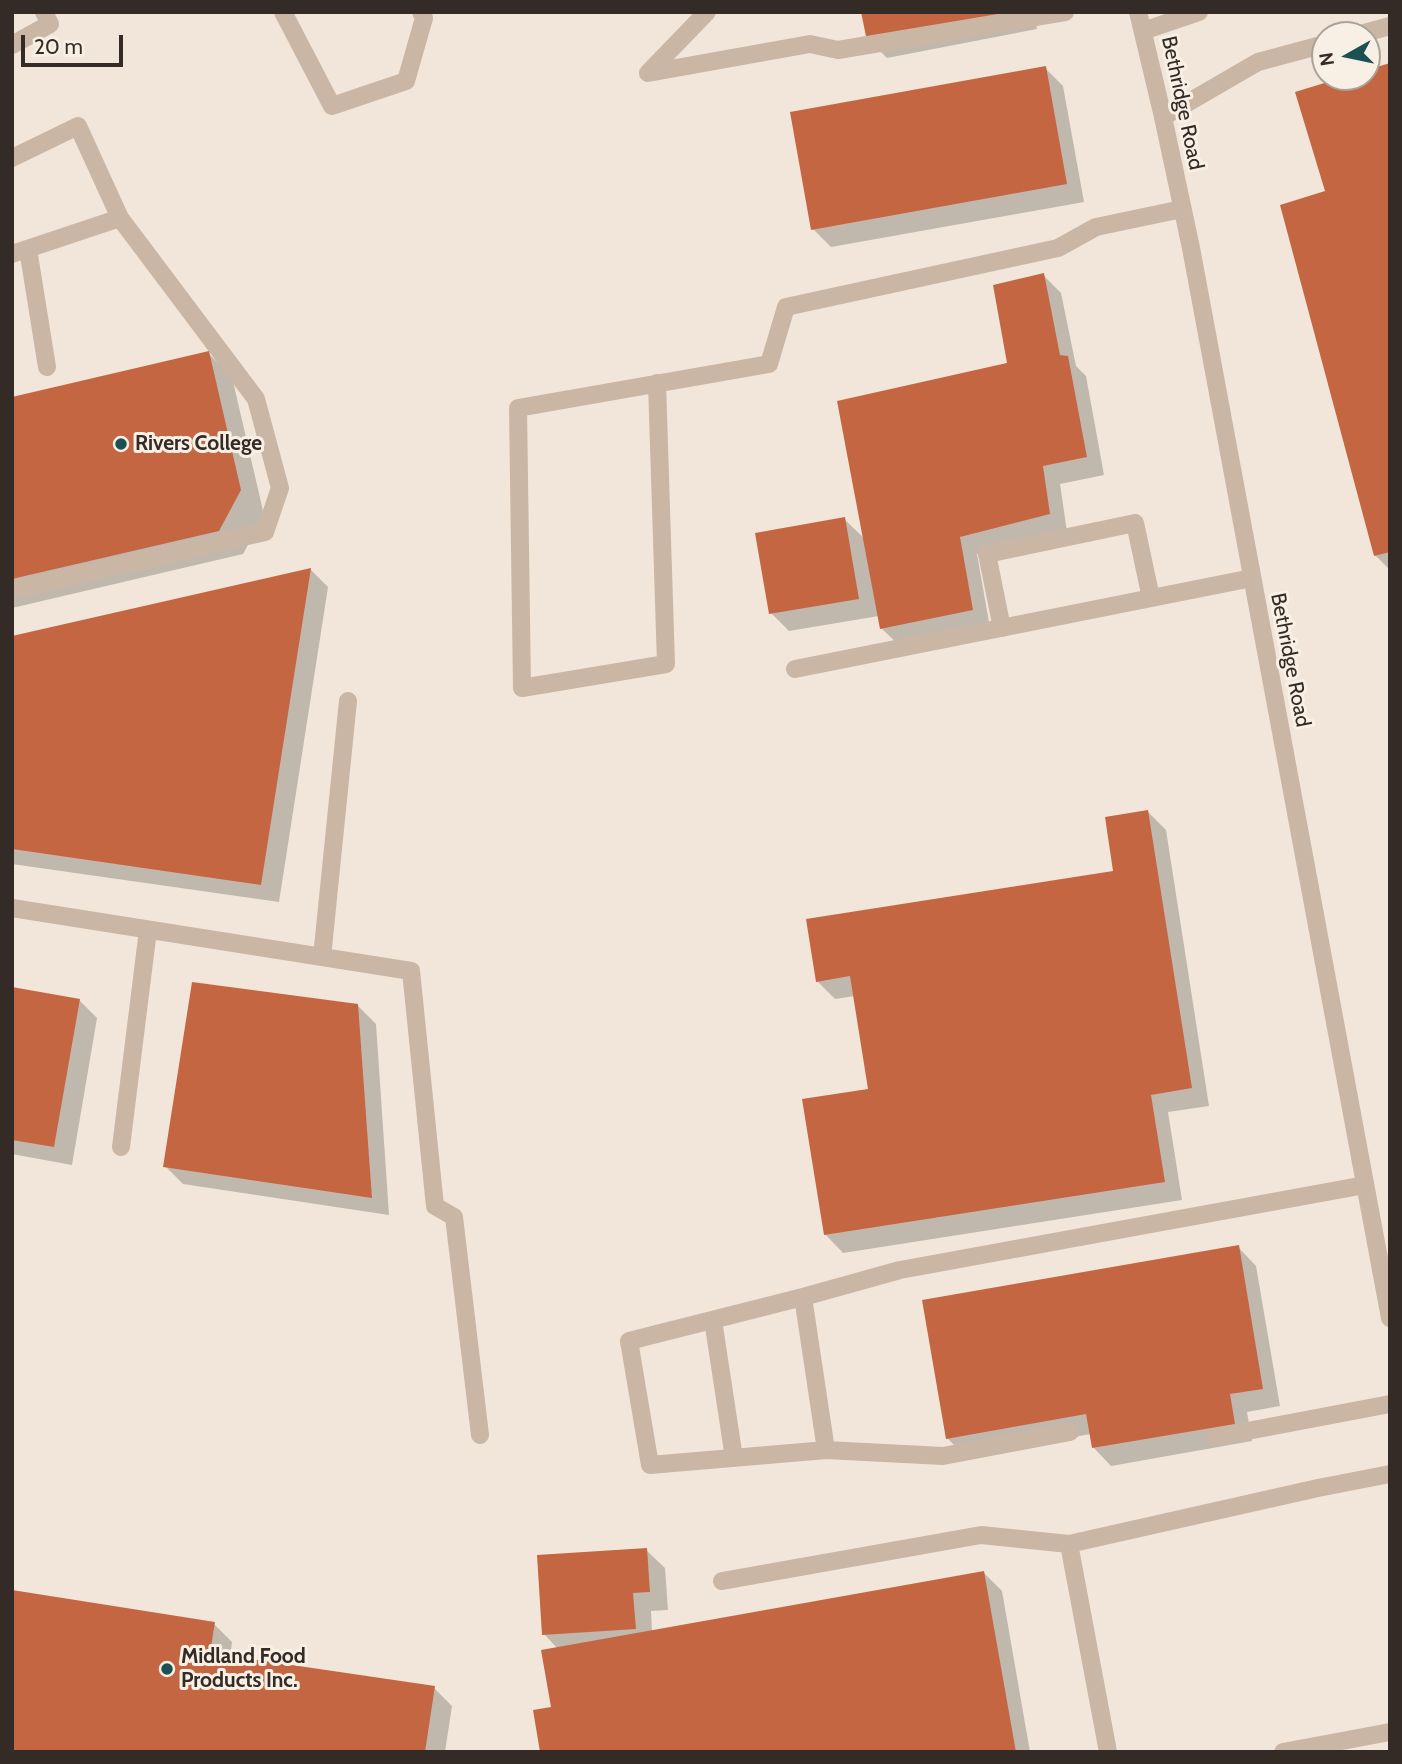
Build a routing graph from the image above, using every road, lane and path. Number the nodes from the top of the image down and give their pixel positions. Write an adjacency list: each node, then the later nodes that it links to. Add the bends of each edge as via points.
1 (44, 12): 9 (street, via 50,24)
2 (283, 12): 3 (street, via 332,106 406,81 424,18)
3 (421, 12)
4 (707, 12): 5 (street, via 648,73 810,44 838,50)
5 (1065, 12)
6 (1138, 12): 8 (street, Bethridge Road)
7 (1199, 12): 8 (street)
8 (1143, 30): 11 (street, Bethridge Road)
9 (12, 45)
10 (1311, 48): 11 (street, via 1258,62)
11 (1163, 117): 13 (street, Bethridge Road)
12 (12, 158): 14 (street, via 78,126)
13 (1182, 209): 17 (street, via 1096,227 1058,248 786,307 769,364); 18 (street, Bethridge Road)
14 (120, 218): 15 (street); 19 (street, via 256,399 280,488 265,532)
15 (20, 251): 16 (street)
16 (47, 367)
17 (657, 383): 17 (street, via 518,408 522,688 666,664)
18 (1252, 578): 20 (street); 28 (street, Bethridge Road)
19 (12, 590)
20 (1151, 598): 21 (street); 21 (street, via 1135,523 987,554)
21 (1002, 628): 22 (street)
22 (795, 669)
23 (348, 701): 26 (street)
24 (12, 908): 25 (street)
25 (148, 930): 26 (street); 27 (street)
26 (322, 957): 34 (street, via 411,971 435,1206 454,1217)
27 (121, 1147)
28 (1365, 1185): 29 (street, via 900,1270); 30 (street, Bethridge Road)
29 (803, 1297): 31 (street); 36 (street)
30 (1390, 1318)
31 (713, 1320): 37 (street); 37 (street, via 629,1341 650,1465)
32 (1390, 1404): 35 (street)
33 (1070, 1432): 36 (street, via 943,1456)
34 (480, 1435)
35 (1216, 1437)
36 (827, 1450): 37 (street)
37 (734, 1458)
38 (1390, 1474): 39 (street)
39 (1069, 1544): 40 (street, via 981,1535); 42 (street)
40 (722, 1581)
41 (1390, 1732): 43 (street)
42 (1108, 1752)
43 (1283, 1752)

